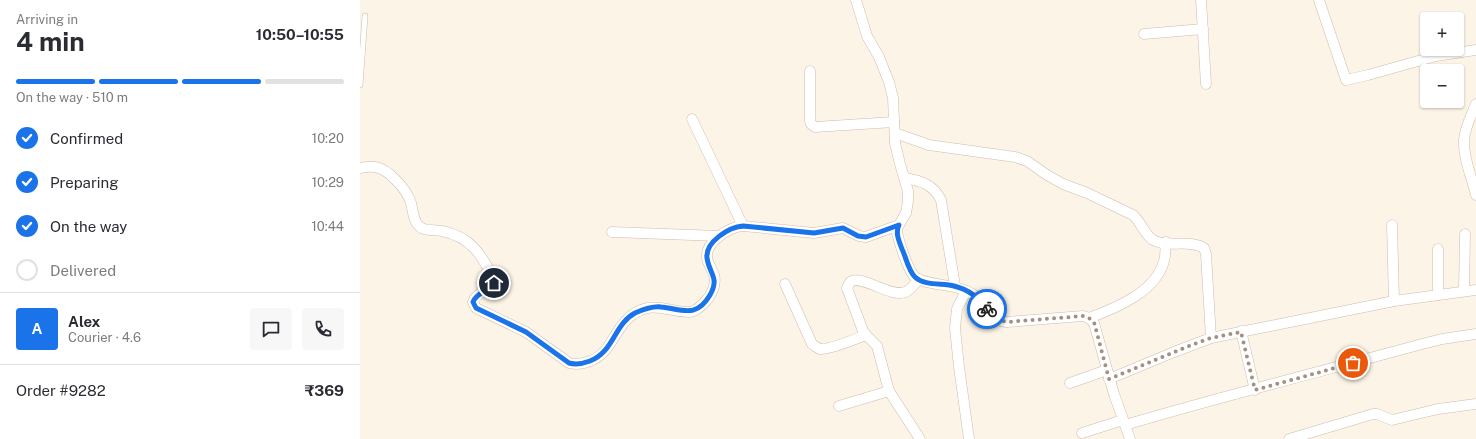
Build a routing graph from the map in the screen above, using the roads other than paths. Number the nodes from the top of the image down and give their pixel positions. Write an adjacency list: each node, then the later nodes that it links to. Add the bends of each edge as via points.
1 (856, 0): 13 (street, via 867,36 889,82)
2 (1201, 0): 5 (street)
3 (1319, 0): 7 (street, via 1346,80 1436,56)
4 (365, 16): 10 (lane)
5 (1203, 29): 6 (street); 9 (street)
6 (1144, 34)
7 (1476, 50)
8 (810, 71): 13 (street, via 810,121 815,127)
9 (1206, 84)
10 (360, 85)
11 (1476, 104): 17 (street, via 1464,141 1465,155)
12 (692, 119): 20 (street)
13 (894, 122): 14 (street)
14 (895, 133): 16 (street); 24 (street, via 929,145 1015,157 1027,161 1063,184 1133,215 1150,237)
15 (360, 168): 23 (street, via 375,166 390,175 408,196 416,223 420,227 443,231 466,240 475,247 494,279 490,288 474,298 476,308 526,332 569,363 585,363 597,359 624,322 642,310 659,307 689,312 700,307 709,296 714,282 707,257 712,243)
16 (905, 178): 18 (street, via 908,208); 28 (street, via 921,180 938,193)
17 (1476, 195)
18 (899, 225): 20 (street, via 866,237 843,228 814,233); 26 (street, via 899,242 911,270)
19 (1392, 225): 33 (street)
20 (743, 226): 23 (street, via 728,229)
21 (612, 232): 23 (street)
22 (1465, 234): 31 (street)
23 (719, 236)
24 (1166, 242): 34 (street, via 1165,261 1147,286 1123,304); 38 (street, via 1201,246 1206,251)
25 (1438, 249): 32 (street)
26 (919, 279): 28 (street); 37 (street, via 903,293 860,282 850,282 848,288)
27 (785, 284): 37 (street, via 812,344 817,348 830,347)
28 (955, 286): 29 (street)
29 (966, 290): 34 (street, via 977,296 998,320 1007,322 1083,316); 48 (street, via 957,309 956,328)
30 (1476, 290): 31 (street)
31 (1464, 291): 32 (street)
32 (1438, 295): 33 (street)
33 (1394, 301): 35 (street)
34 (1089, 318): 39 (street, via 1094,322)
35 (1241, 332): 38 (street); 41 (street)
36 (1476, 334): 41 (street, via 1422,344)
37 (866, 335): 42 (street, via 879,350)
38 (1211, 338): 39 (street)
39 (1108, 374): 40 (street); 45 (street)
40 (1070, 383)
41 (1255, 390): 45 (street)
42 (889, 391): 44 (street); 47 (street)
43 (1476, 404): 50 (street, via 1438,409 1392,420 1373,414)
44 (839, 406)
45 (1124, 423): 46 (street); 49 (street)
46 (1082, 433)
47 (920, 439)
48 (969, 439)
49 (1130, 439)
50 (1289, 439)

